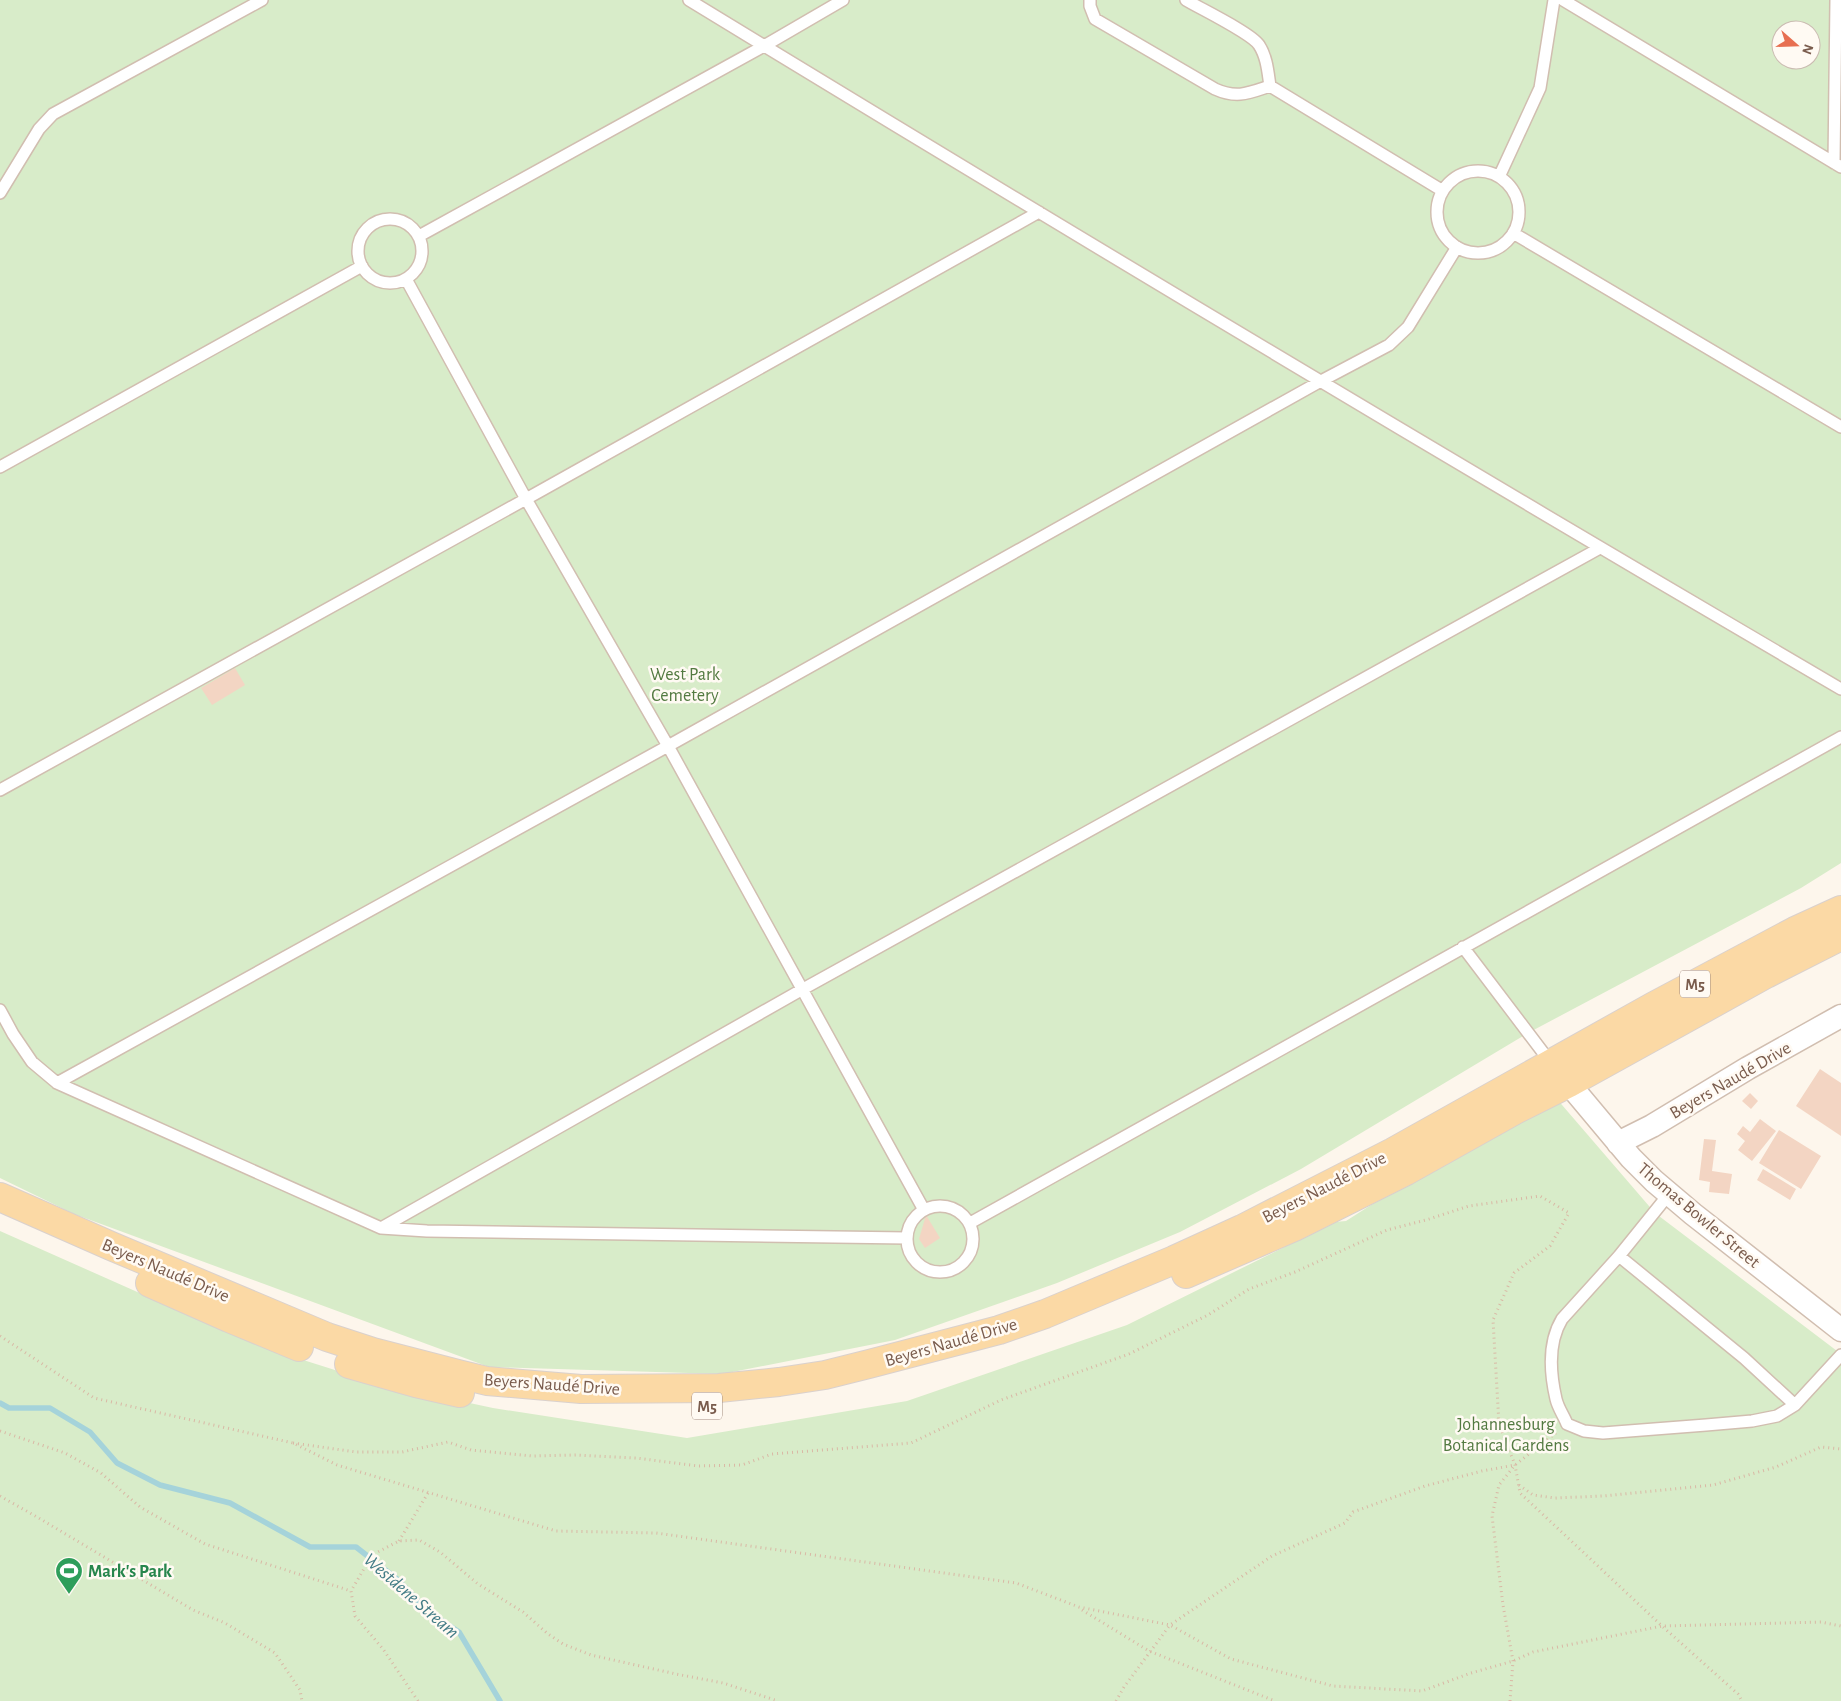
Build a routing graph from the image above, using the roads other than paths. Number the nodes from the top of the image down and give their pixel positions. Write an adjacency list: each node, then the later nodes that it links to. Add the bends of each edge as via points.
1 (262, 0): 14 (lane, via 54,114 39,129)
2 (689, 0): 9 (lane)
3 (842, 0): 9 (lane)
4 (1090, 0): 10 (lane, via 1095,19 1215,89 1229,95)
5 (1186, 0): 10 (lane, via 1258,44)
6 (1554, 0): 12 (lane, via 1540,88)
7 (1563, 0): 11 (lane)
8 (1836, 0): 11 (lane)
9 (764, 46): 15 (lane); 17 (lane)
10 (1270, 86): 13 (lane)
11 (1837, 165)
12 (1499, 177): 13 (lane, via 1490,172 1468,172 1450,182); 16 (lane, via 1511,188 1518,202 1519,213)
13 (1443, 191): 18 (lane, via 1437,211 1438,222 1448,240)
14 (0, 193)
15 (1039, 212): 21 (lane); 24 (lane)
16 (1513, 233): 18 (lane, via 1502,245 1488,252 1477,253); 22 (lane)
17 (419, 236): 19 (lane, via 400,220 391,218 375,222 368,227 360,242 358,250); 20 (lane, via 421,260 418,268)
18 (1457, 247): 21 (lane, via 1408,327 1389,345)
19 (362, 266): 20 (lane, via 381,282); 23 (lane)
20 (406, 279): 24 (lane)
21 (1321, 380): 25 (lane); 28 (lane)
22 (1841, 427)
23 (0, 467)
24 (526, 499): 28 (lane); 29 (lane)
25 (1600, 548): 26 (lane); 32 (lane)
26 (1841, 689)
27 (1841, 737): 31 (lane)
28 (668, 746): 32 (lane); 36 (lane)
29 (0, 790)
30 (1840, 916): 35 (main road, Beyers Naudé Drive / M5, via 1763,948)
31 (1463, 947): 35 (lane); 42 (lane)
32 (803, 989): 40 (lane); 43 (lane)
33 (0, 1010): 36 (lane, via 32,1062)
34 (1841, 1016): 37 (street, Beyers Naudé Drive)
35 (1560, 1073): 37 (street, Thomas Bowler Street); 39 (main road, Beyers Naudé Drive / M5, via 1174,1260 1045,1314 962,1341 825,1375 719,1388 581,1389 520,1385 487,1381 402,1360 319,1334); 41 (main road, Beyers Naudé Drive / M5, via 1517,1108 1406,1171 1294,1227 1078,1319 922,1370 815,1392 720,1405 553,1405 489,1398 416,1383 296,1345)
36 (57, 1083): 43 (lane)
37 (1618, 1143): 38 (street, Thomas Bowler Street)
38 (1669, 1194): 45 (lane); 46 (street, Thomas Bowler Street)
39 (0, 1197)
40 (924, 1210): 42 (lane, via 932,1206 950,1207); 44 (lane, via 912,1222)
41 (0, 1217)
42 (970, 1223): 44 (lane, via 974,1240 969,1257 948,1272 930,1272 916,1262 907,1247)
43 (381, 1228): 44 (lane)
44 (907, 1238)
45 (1619, 1256): 48 (lane, via 1744,1358); 48 (lane, via 1555,1329 1552,1366 1556,1400 1568,1424 1584,1431 1603,1433 1660,1430 1752,1421 1776,1416)
46 (1841, 1330)
47 (1841, 1355): 48 (lane)
48 (1795, 1405)

